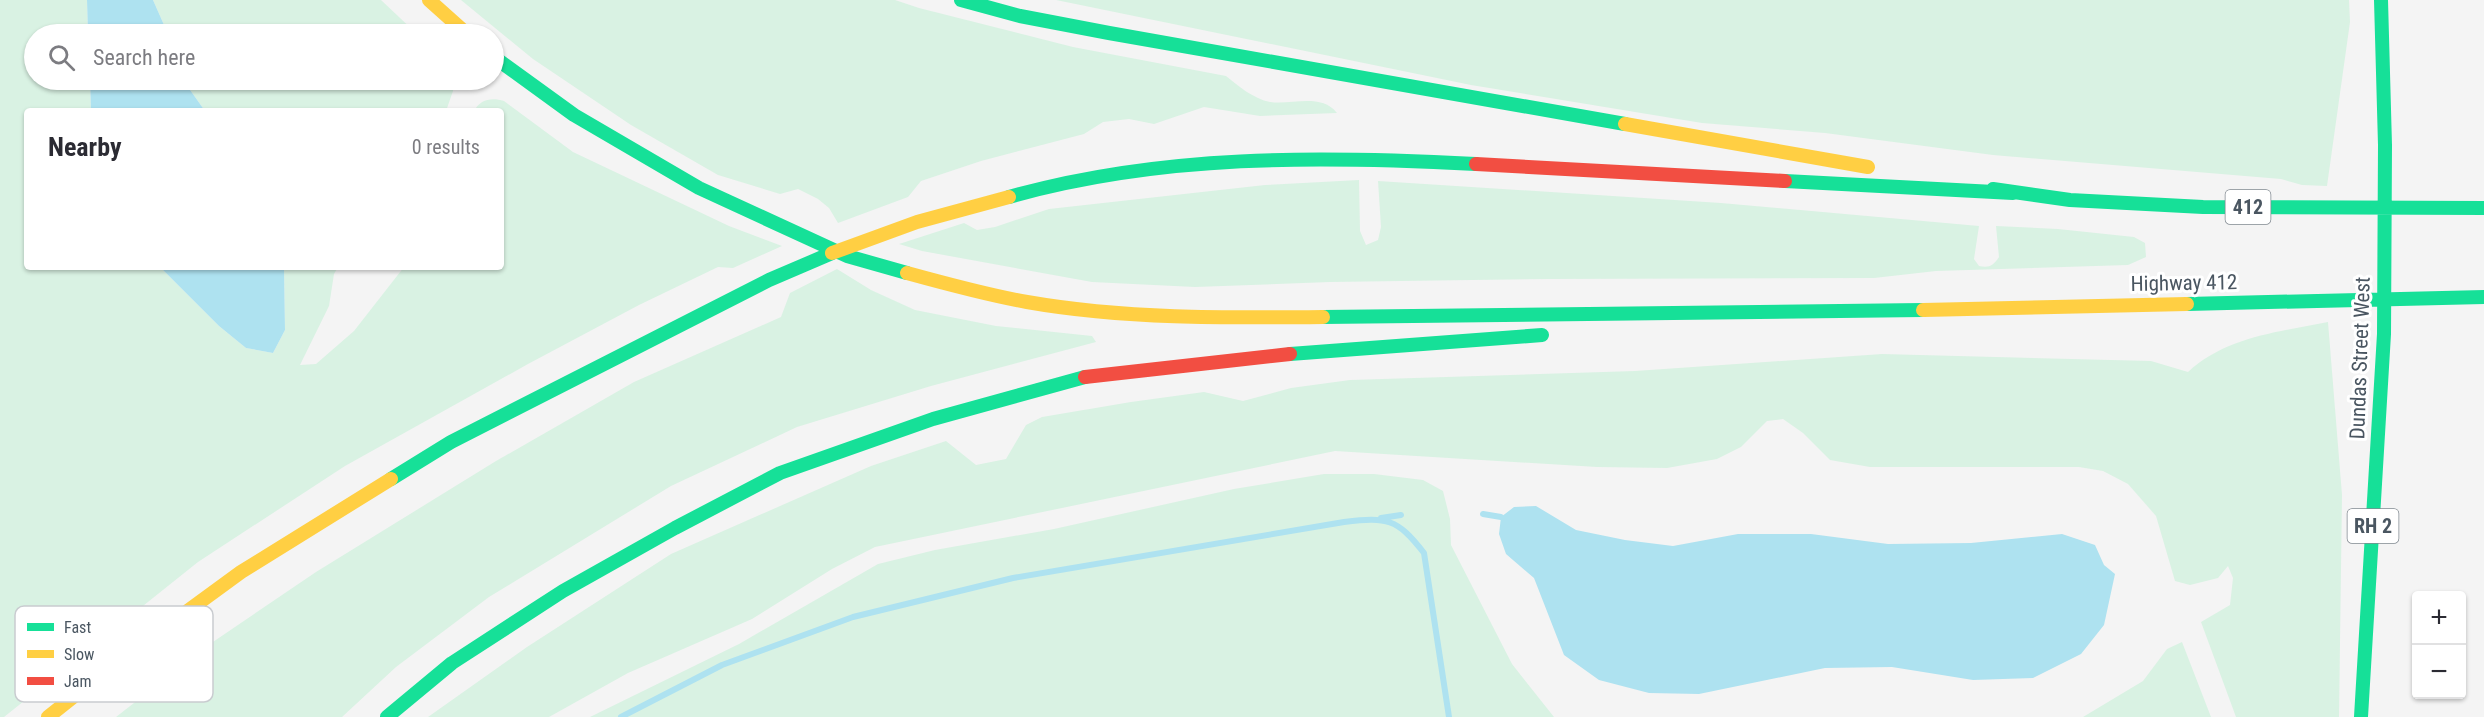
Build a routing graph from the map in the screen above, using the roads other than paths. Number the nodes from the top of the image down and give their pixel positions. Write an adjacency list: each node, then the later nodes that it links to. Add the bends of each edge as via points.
1 (429, 0): 4 (main road)
2 (961, 0): 6 (main road, via 1108,33)
3 (2381, 0): 16 (main road, Dundas Street West / RH 2, via 2384,334)
4 (456, 24)
5 (504, 64): 9 (main road, via 574,116 699,188 837,251 947,284 1028,302 1134,314 1236,318)
6 (2013, 193): 7 (main road, 412, via 2203,207); 12 (main road, via 1437,162 1289,159 1189,164 1042,187 860,241 769,280 451,442 241,572)
7 (2484, 208)
8 (2484, 297): 9 (main road, Highway 412)
9 (1885, 311): 10 (main road)
10 (1650, 327)
11 (1555, 334): 15 (main road, via 1332,350 1083,377 933,419 780,473 675,528 562,591 482,643)
12 (195, 606)
13 (67, 702): 14 (main road)
14 (48, 717)
15 (387, 717)
16 (2361, 717)

